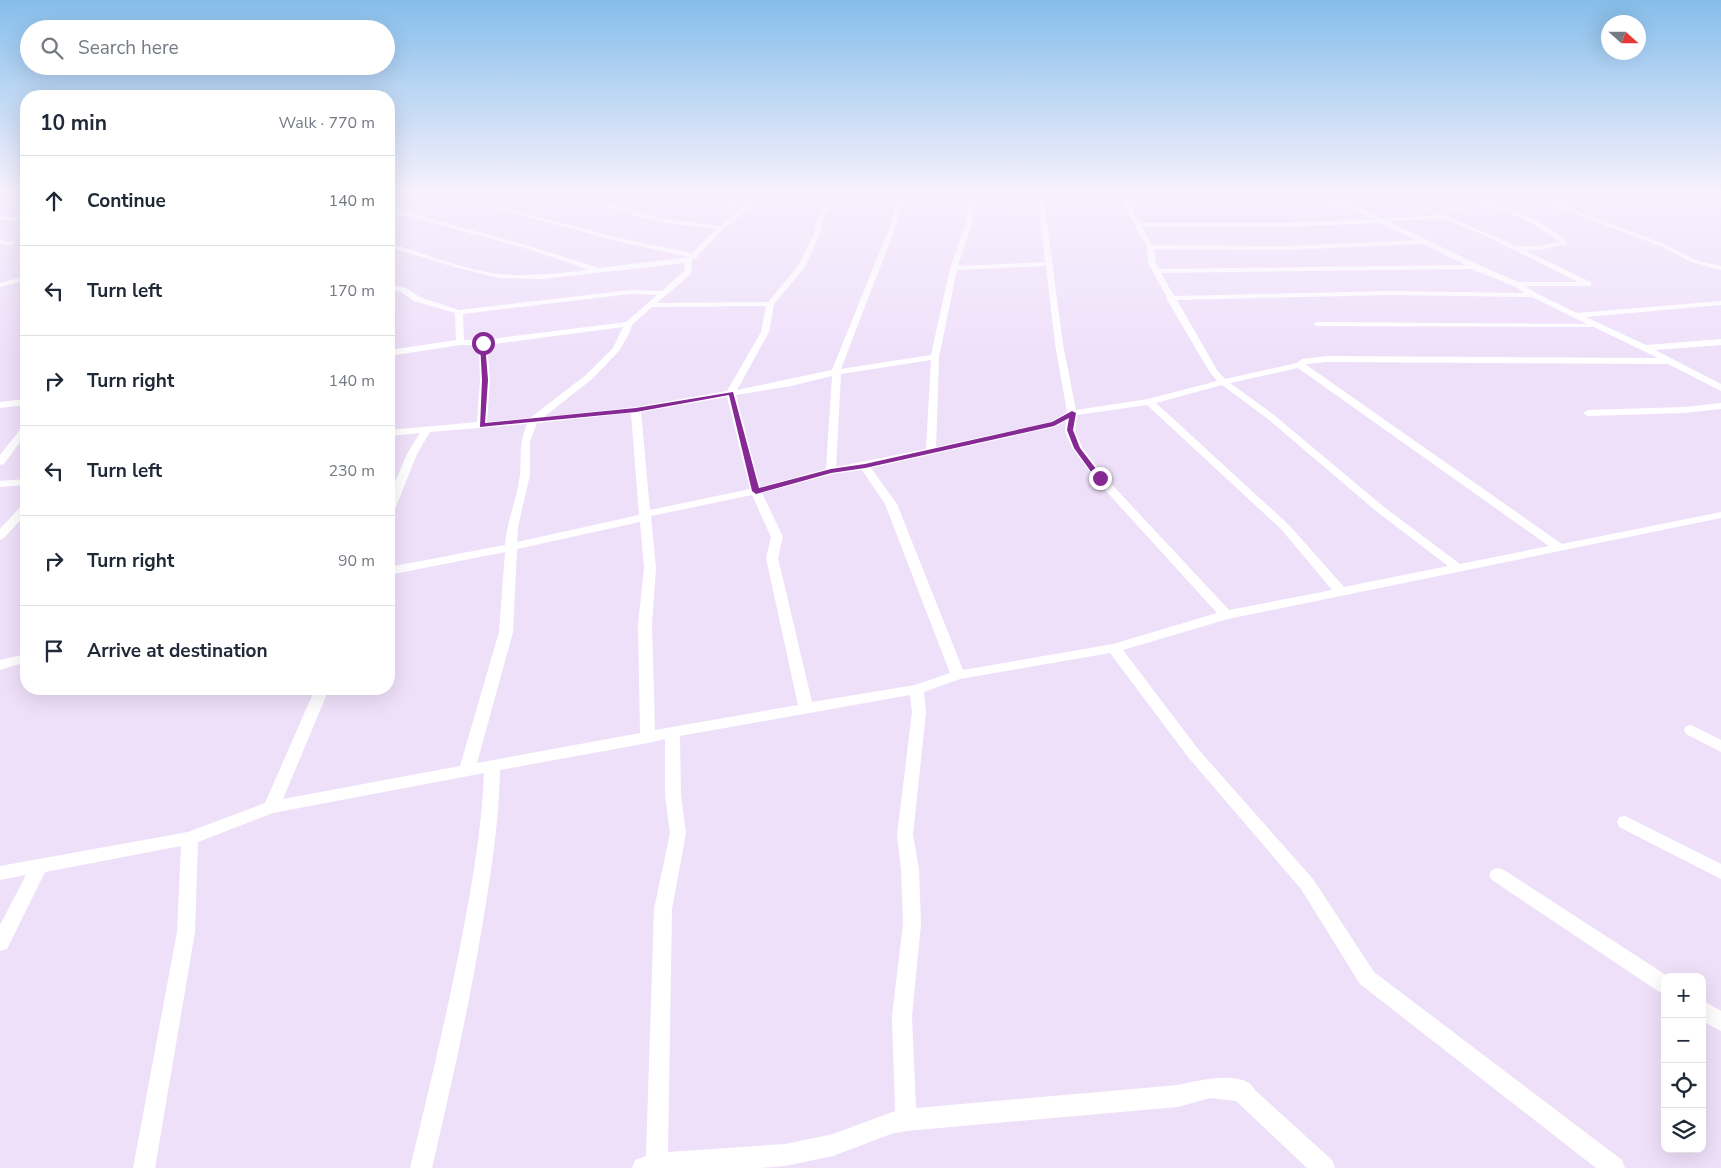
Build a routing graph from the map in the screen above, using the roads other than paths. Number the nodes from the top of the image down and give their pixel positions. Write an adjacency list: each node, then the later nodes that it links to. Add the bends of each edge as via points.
1 (1150, 247): 22 (street)
2 (397, 248): 21 (street, via 499,276 543,277)
3 (528, 248): 21 (street)
4 (650, 248): 16 (street)
5 (702, 248): 16 (street)
6 (810, 248): 33 (street, via 801,267)
7 (885, 248): 48 (street)
8 (961, 248): 19 (street)
9 (1048, 248): 17 (street)
10 (1219, 248): 11 (street)
11 (1298, 248)
12 (1437, 248): 18 (street)
13 (1516, 248): 14 (street); 24 (street, via 1588,284)
14 (1542, 248)
15 (1666, 248): 20 (street, via 1693,261)
16 (693, 258): 21 (street); 29 (street, via 688,272)
17 (1050, 264): 19 (street); 57 (street, via 1059,344)
18 (1476, 267): 22 (street); 24 (street)
19 (954, 268): 45 (street)
20 (1721, 268)
21 (601, 270)
22 (1156, 270): 31 (street)
23 (20, 280): 25 (street)
24 (1517, 284): 30 (street)
25 (0, 285)
26 (395, 288): 27 (street)
27 (403, 290): 28 (street); 35 (street, via 417,299)
28 (395, 291)
29 (666, 292): 34 (street); 35 (street, via 622,293)
30 (1533, 296): 31 (street, via 1391,293); 36 (street)
31 (1170, 298): 49 (street, via 1213,371)
32 (1721, 303): 36 (street)
33 (770, 304): 34 (street); 51 (street, via 765,332)
34 (648, 305): 37 (street)
35 (459, 312): 40 (street)
36 (1576, 316): 39 (street)
37 (628, 324): 42 (street); 59 (street, via 616,349 589,377)
38 (1317, 324): 39 (street)
39 (1598, 326): 43 (street)
40 (460, 342): 42 (street); 44 (street)
41 (1721, 342): 43 (street)
42 (483, 343): 60 (street)
43 (1645, 348): 46 (street)
44 (395, 352)
45 (935, 357): 48 (street); 64 (street)
46 (1670, 361): 47 (street, via 1327,358); 50 (street)
47 (1300, 365): 49 (street); 77 (street)
48 (838, 372): 51 (street); 67 (street)
49 (1223, 382): 52 (street); 78 (street)
50 (1719, 386)
51 (731, 393): 56 (street); 70 (street)
52 (1149, 402): 57 (street); 80 (street, via 1285,527)
53 (20, 403): 54 (street)
54 (0, 405)
55 (1721, 406): 58 (street)
56 (636, 410): 59 (street); 74 (street)
57 (1072, 413): 64 (street, via 1054,424); 81 (street, via 1070,430 1077,448 1100,478)
58 (1588, 413)
59 (532, 421): 60 (street); 76 (street, via 525,442 525,475 512,527)
60 (482, 426): 61 (street)
61 (427, 429): 62 (street); 71 (street, via 412,454)
62 (395, 432)
63 (20, 436): 65 (street)
64 (930, 451): 66 (street)
65 (0, 462)
66 (865, 466): 67 (street); 85 (street, via 892,504)
67 (831, 471): 70 (street)
68 (20, 482): 69 (street)
69 (0, 484)
70 (756, 491): 74 (street); 88 (street, via 777,537 772,558)
71 (395, 495)
72 (20, 514): 75 (street)
73 (1721, 515): 77 (street)
74 (645, 516): 76 (street); 91 (street, via 650,568 644,624)
75 (0, 536)
76 (511, 547): 79 (street); 94 (street, via 506,632)
77 (1560, 548): 78 (street)
78 (1458, 568): 80 (street)
79 (395, 569)
80 (1341, 592): 81 (street)
81 (1226, 615): 82 (street)
82 (1114, 648): 85 (street); 111 (street, via 1194,753 1308,884 1367,978)
83 (20, 660): 84 (street)
84 (0, 665)
85 (958, 675): 86 (street)
86 (917, 690): 88 (street); 106 (street, via 919,712 905,835 912,924 902,1016)
87 (319, 695): 95 (street)
88 (806, 709): 90 (street)
89 (1691, 730): 92 (street)
90 (672, 732): 91 (street); 107 (street, via 673,796 678,833 663,909)
91 (648, 738): 93 (street)
92 (1721, 747)
93 (492, 765): 94 (street); 109 (street, via 492,798 482,882 457,1017)
94 (467, 770): 95 (street)
95 (271, 807): 97 (street)
96 (1625, 822): 99 (street)
97 (190, 838): 98 (street); 108 (street, via 186,932)
98 (38, 867): 100 (street); 102 (street)
99 (1721, 872)
100 (0, 873)
101 (1498, 874): 103 (street)
102 (0, 943)
103 (1661, 981)
104 (1706, 1012): 105 (street)
105 (1721, 1022)
106 (906, 1120): 107 (street, via 833,1145 785,1155); 110 (street, via 1178,1096 1210,1088 1242,1090 1294,1143)
107 (650, 1166)
108 (144, 1168)
109 (421, 1168)
110 (1324, 1168)
111 (1614, 1168)

